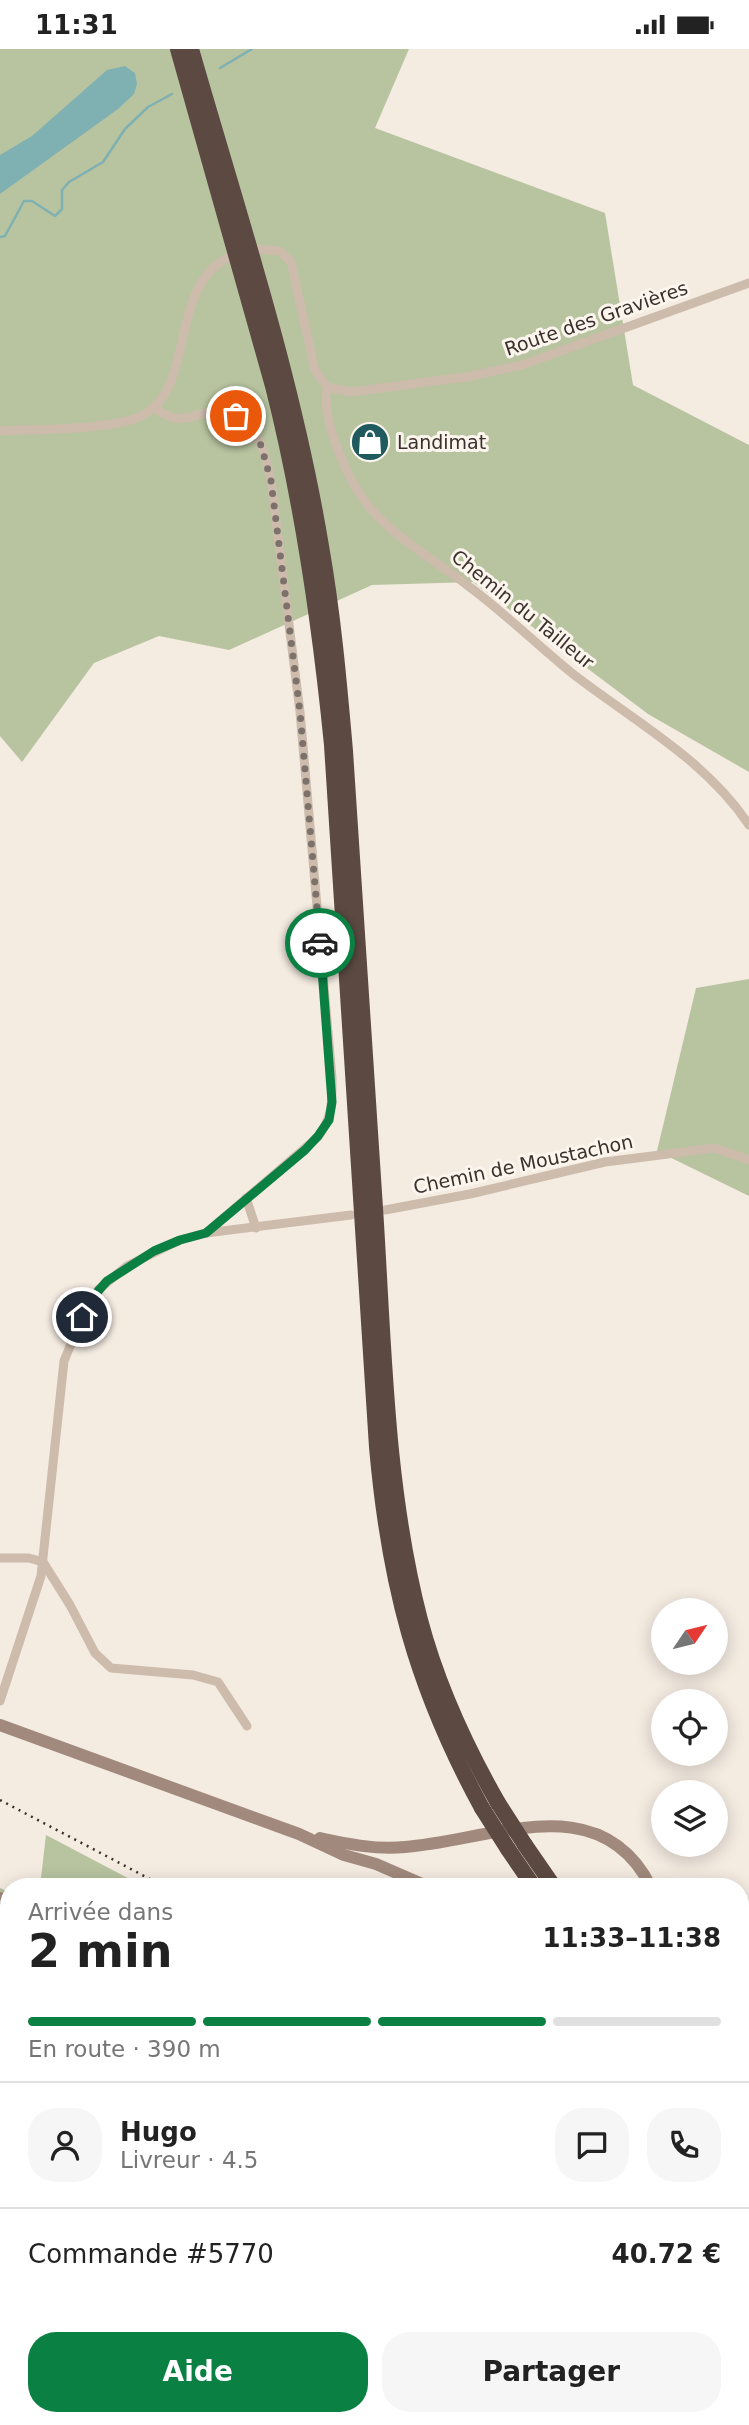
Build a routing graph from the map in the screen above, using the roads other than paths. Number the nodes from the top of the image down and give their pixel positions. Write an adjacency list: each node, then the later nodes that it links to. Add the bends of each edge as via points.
1 (178, 49): 21 (highway, via 273,386 310,559 332,745 377,1447 389,1549 406,1627 446,1738)
2 (191, 49): 21 (highway, via 283,373 323,559 345,751 387,1397 402,1541 434,1665)
3 (256, 249): 6 (street, Chemin du Tailleur, via 280,251 291,262 315,370)
4 (227, 258): 7 (street, via 210,270 197,289 166,392)
5 (749, 283): 6 (street, Route des Gravières, via 522,365 351,392)
6 (327, 387): 9 (street, Chemin du Tailleur, via 334,437 354,487 372,510 572,673 682,754 718,785)
7 (154, 407): 8 (street, via 140,417 116,423); 11 (street, via 186,419 221,411 236,416 261,445 271,481 300,712 332,1102 329,1120 318,1136)
8 (0, 431)
9 (749, 825)
10 (749, 1160): 12 (street, Chemin de Moustachon, via 715,1148 605,1162)
11 (246, 1198): 14 (street); 15 (street)
12 (385, 1210)
13 (351, 1215): 14 (street)
14 (256, 1228): 15 (street)
15 (206, 1233): 17 (street, via 180,1240 127,1266 99,1290 82,1317 64,1361)
16 (0, 1558): 17 (street)
17 (43, 1562): 18 (street); 20 (street, via 95,1653 111,1668 192,1675 218,1682)
18 (0, 1701)
19 (0, 1725): 22 (main road)
20 (247, 1726)
21 (490, 1806): 24 (highway, bridge, via 508,1849); 25 (highway, bridge)
22 (299, 1834): 23 (main road); 26 (main road, via 393,1848 544,1825 575,1826 613,1843)
23 (408, 1878)
24 (528, 1878)
25 (548, 1878)
26 (646, 1878)

